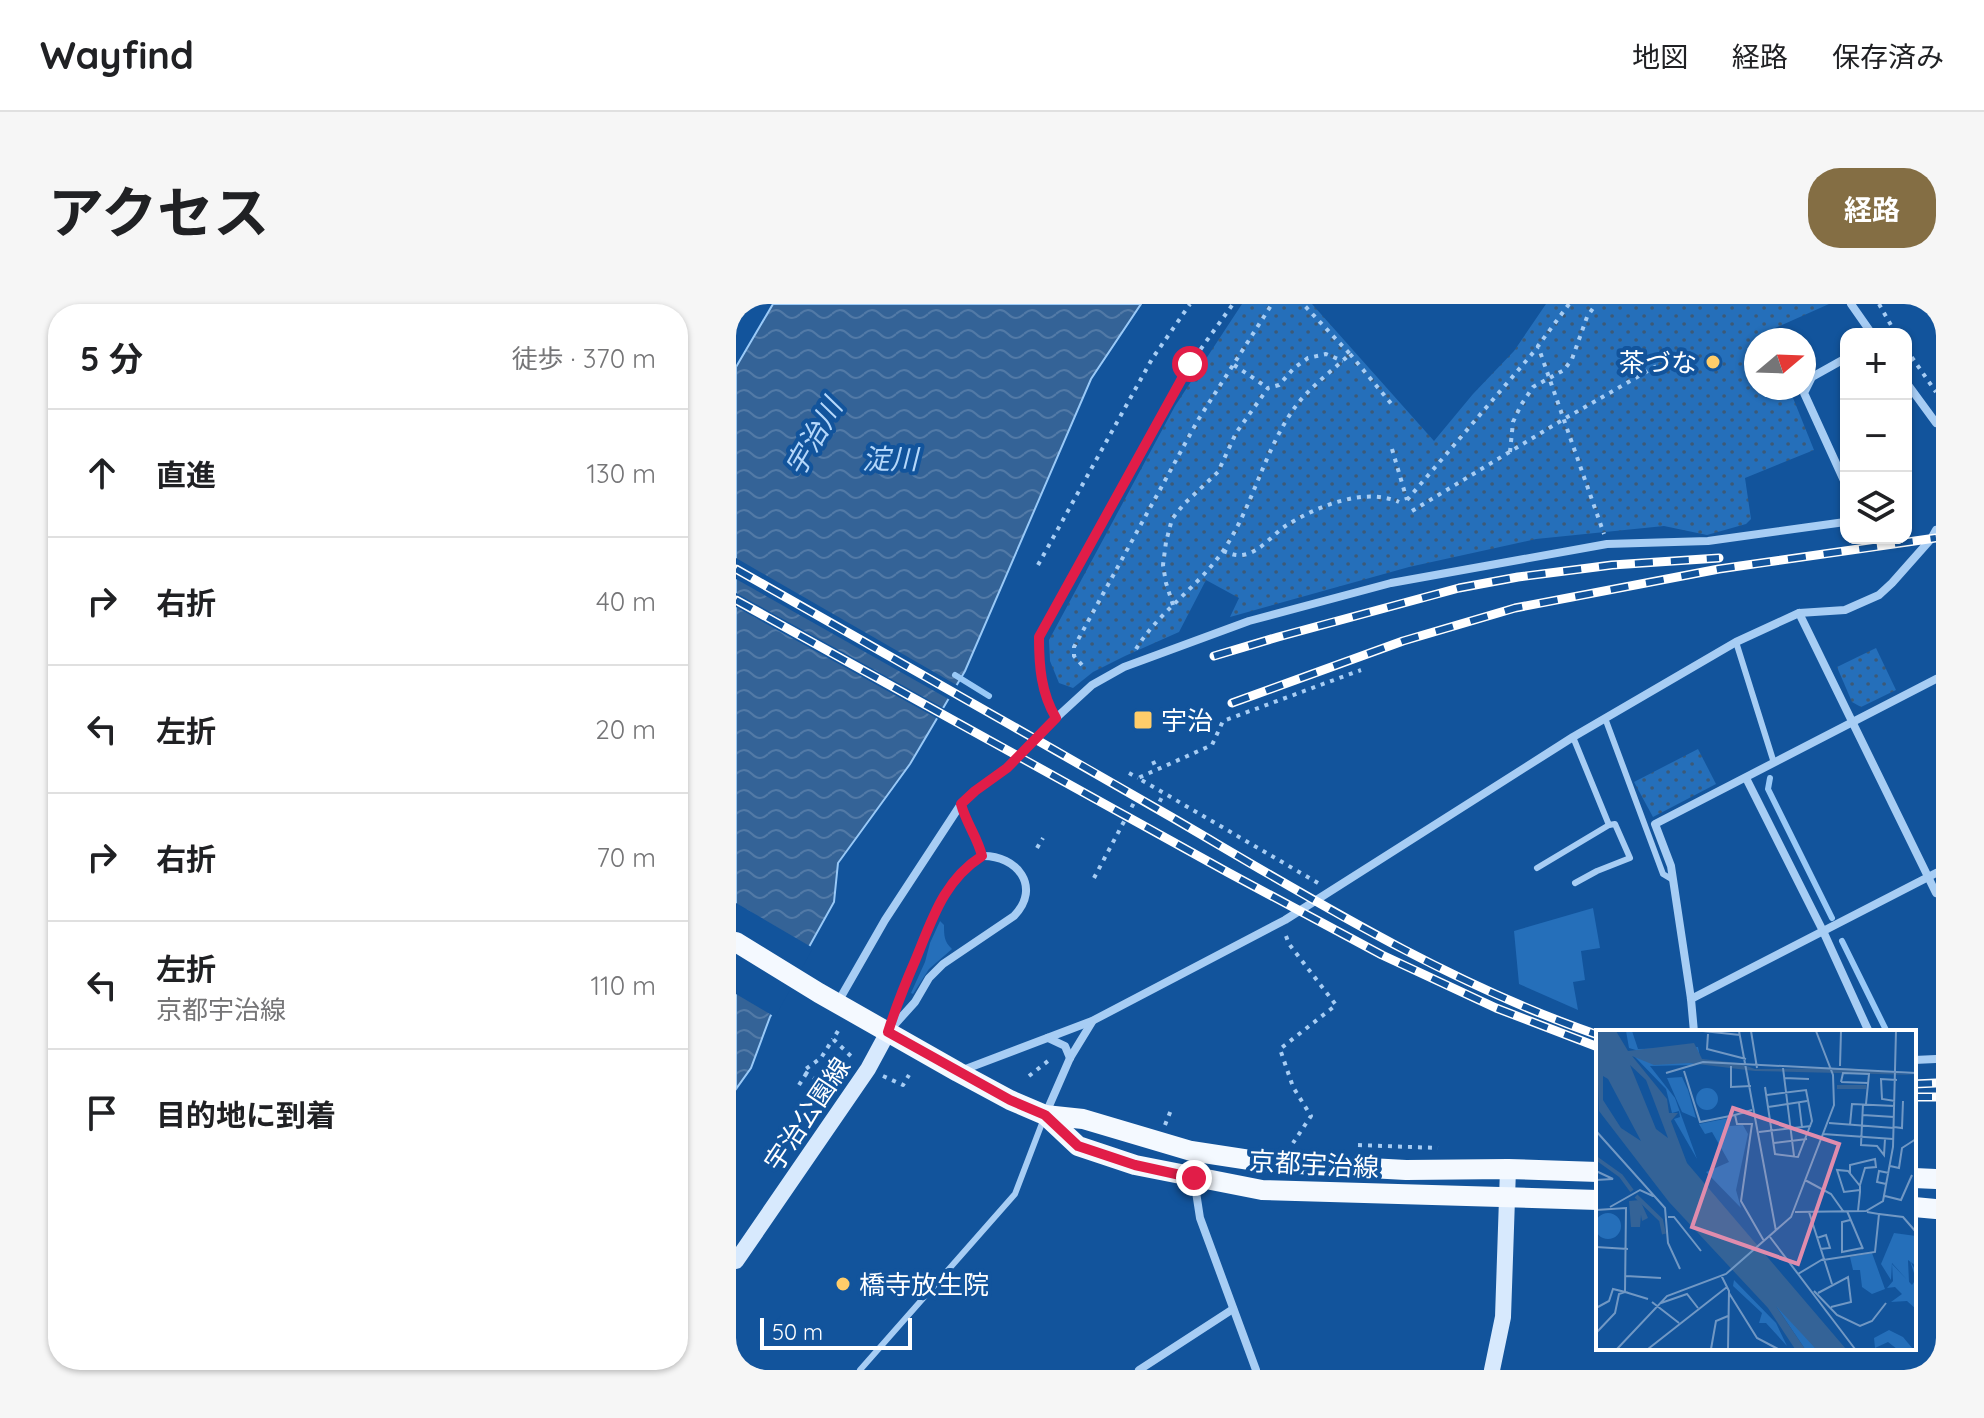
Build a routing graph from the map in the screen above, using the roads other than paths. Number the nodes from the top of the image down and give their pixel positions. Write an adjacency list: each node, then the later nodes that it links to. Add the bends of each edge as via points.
1 (742, 304): 3 (lane)
2 (1851, 304): 4 (street)
3 (736, 314)
4 (1868, 328)
5 (1840, 361): 8 (street, via 1812,377 1804,393)
6 (1912, 390): 7 (street)
7 (1936, 423)
8 (1840, 472)
9 (1840, 523): 19 (street, via 1708,541 1607,544 1391,583 1249,621 1124,667 1092,685 1007,768)
10 (1936, 530): 11 (street, via 1879,595 1845,610)
11 (1799, 613): 12 (street); 15 (street)
12 (1736, 642): 14 (street); 17 (lane)
13 (1936, 679): 15 (street)
14 (1605, 718): 16 (street); 24 (lane, via 1663,874)
15 (1853, 722): 17 (street); 23 (street)
16 (1573, 737): 20 (lane); 31 (street, via 1280,923)
17 (1774, 763): 18 (street)
18 (1746, 778): 24 (street, via 1655,824); 27 (street)
19 (961, 804): 21 (street); 30 (street)
20 (1609, 825): 22 (lane); 25 (lane, via 1615,824 1630,858)
21 (982, 856): 34 (street, via 963,869 946,892); 34 (street, via 999,858 1017,869 1027,886 1021,909 943,964)
22 (1537, 868)
23 (1932, 875): 26 (street); 27 (street)
24 (1673, 880): 29 (street)
25 (1575, 883)
26 (1936, 893)
27 (1823, 931): 29 (street); 33 (street)
28 (736, 942): 30 (main road, 京都宇治線)
29 (1691, 999): 32 (street)
30 (838, 1003): 34 (main road, 京都宇治線)
31 (1092, 1021): 35 (street); 36 (street)
32 (1694, 1030)
33 (1868, 1030)
34 (888, 1032): 39 (main road, 京都宇治線); 50 (main road, 宇治公園線)
35 (1048, 1038): 36 (street, via 1065,1046); 39 (street)
36 (1070, 1058): 40 (street)
37 (1936, 1059): 38 (street)
38 (1916, 1060)
39 (958, 1072): 40 (main road, 京都宇治線)
40 (1045, 1115): 41 (main road, 京都宇治線, via 1083,1119 1191,1151 1263,1162); 43 (main road, 京都宇治線, via 1078,1146); 52 (lane, via 1015,1194)
41 (1508, 1169): 42 (main road, 京都宇治線); 46 (main road)
42 (1596, 1172)
43 (1194, 1178): 46 (main road, 京都宇治線, via 1281,1192); 51 (street, via 1200,1218)
44 (1916, 1178): 45 (main road)
45 (1936, 1179)
46 (1508, 1197): 47 (main road, 京都宇治線); 55 (main road, via 1503,1317)
47 (1596, 1200)
48 (1916, 1207): 49 (main road)
49 (1936, 1209)
50 (736, 1261)
51 (1233, 1309): 53 (street); 54 (street)
52 (860, 1370)
53 (1139, 1370)
54 (1256, 1370)
55 (1492, 1370)

